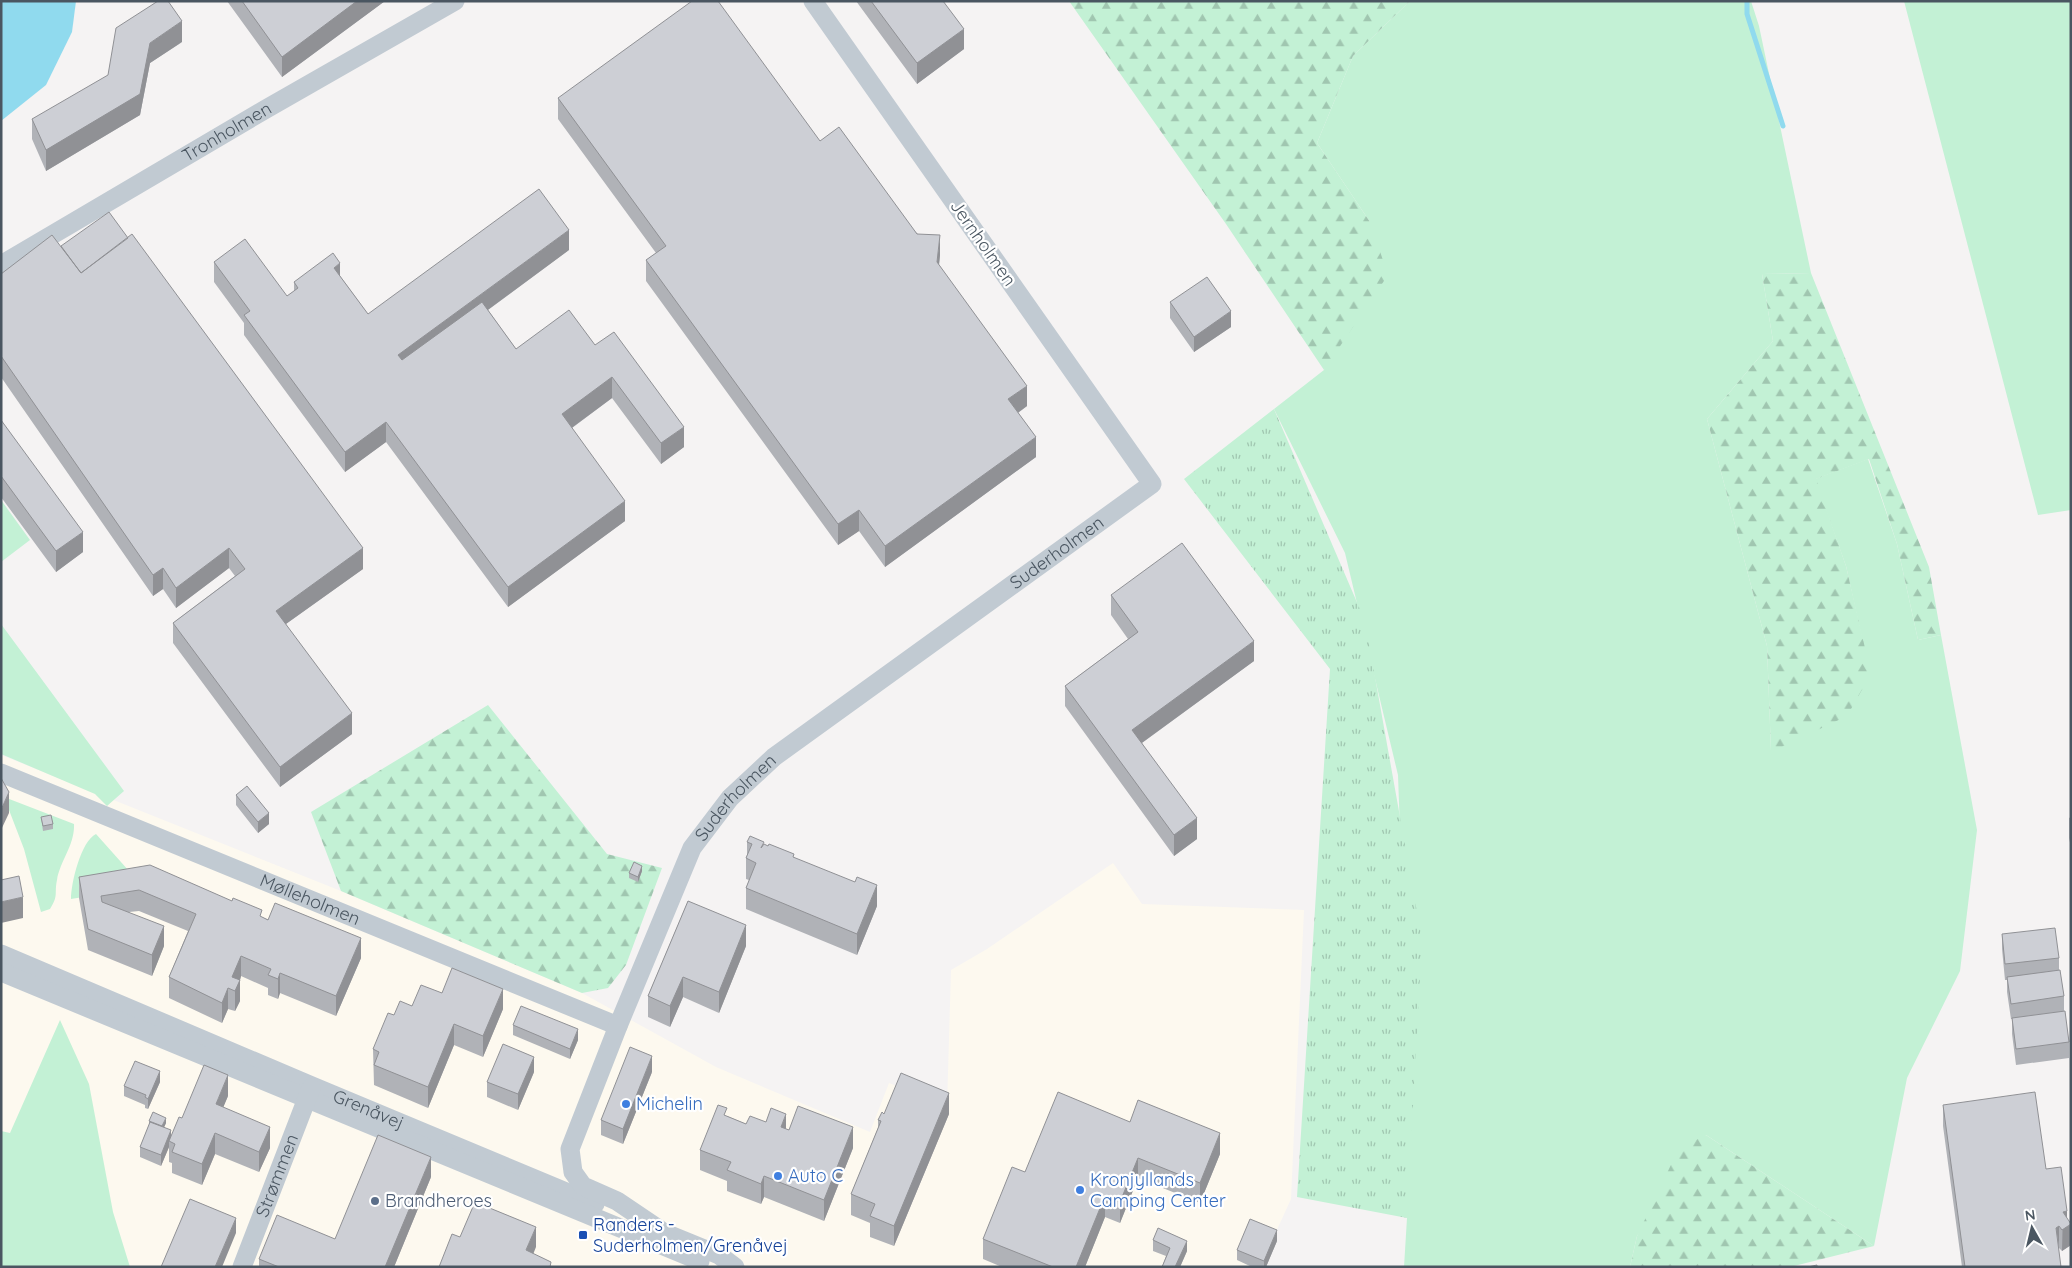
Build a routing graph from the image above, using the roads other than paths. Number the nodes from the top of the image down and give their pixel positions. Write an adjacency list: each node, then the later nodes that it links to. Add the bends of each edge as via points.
1 (455, 1): 3 (street, Tronholmen)
2 (813, 1): 4 (street, Jernholmen)
3 (1, 265)
4 (1152, 484): 8 (street, Suderholmen, via 774,757 730,798 692,848)
5 (1, 773): 8 (street, Mølleholmen)
6 (1, 954): 9 (street, Grenåvej)
7 (1, 972): 9 (street, Grenåvej)
8 (618, 1026): 10 (street, Suderholmen, via 570,1149 573,1172 583,1186 616,1200)
9 (309, 1093): 10 (street, Grenåvej); 11 (street, Strømmen); 12 (street, Grenåvej)
10 (660, 1230): 13 (street, Grenåvej, via 719,1255)
11 (242, 1267)
12 (714, 1267)
13 (735, 1267)

